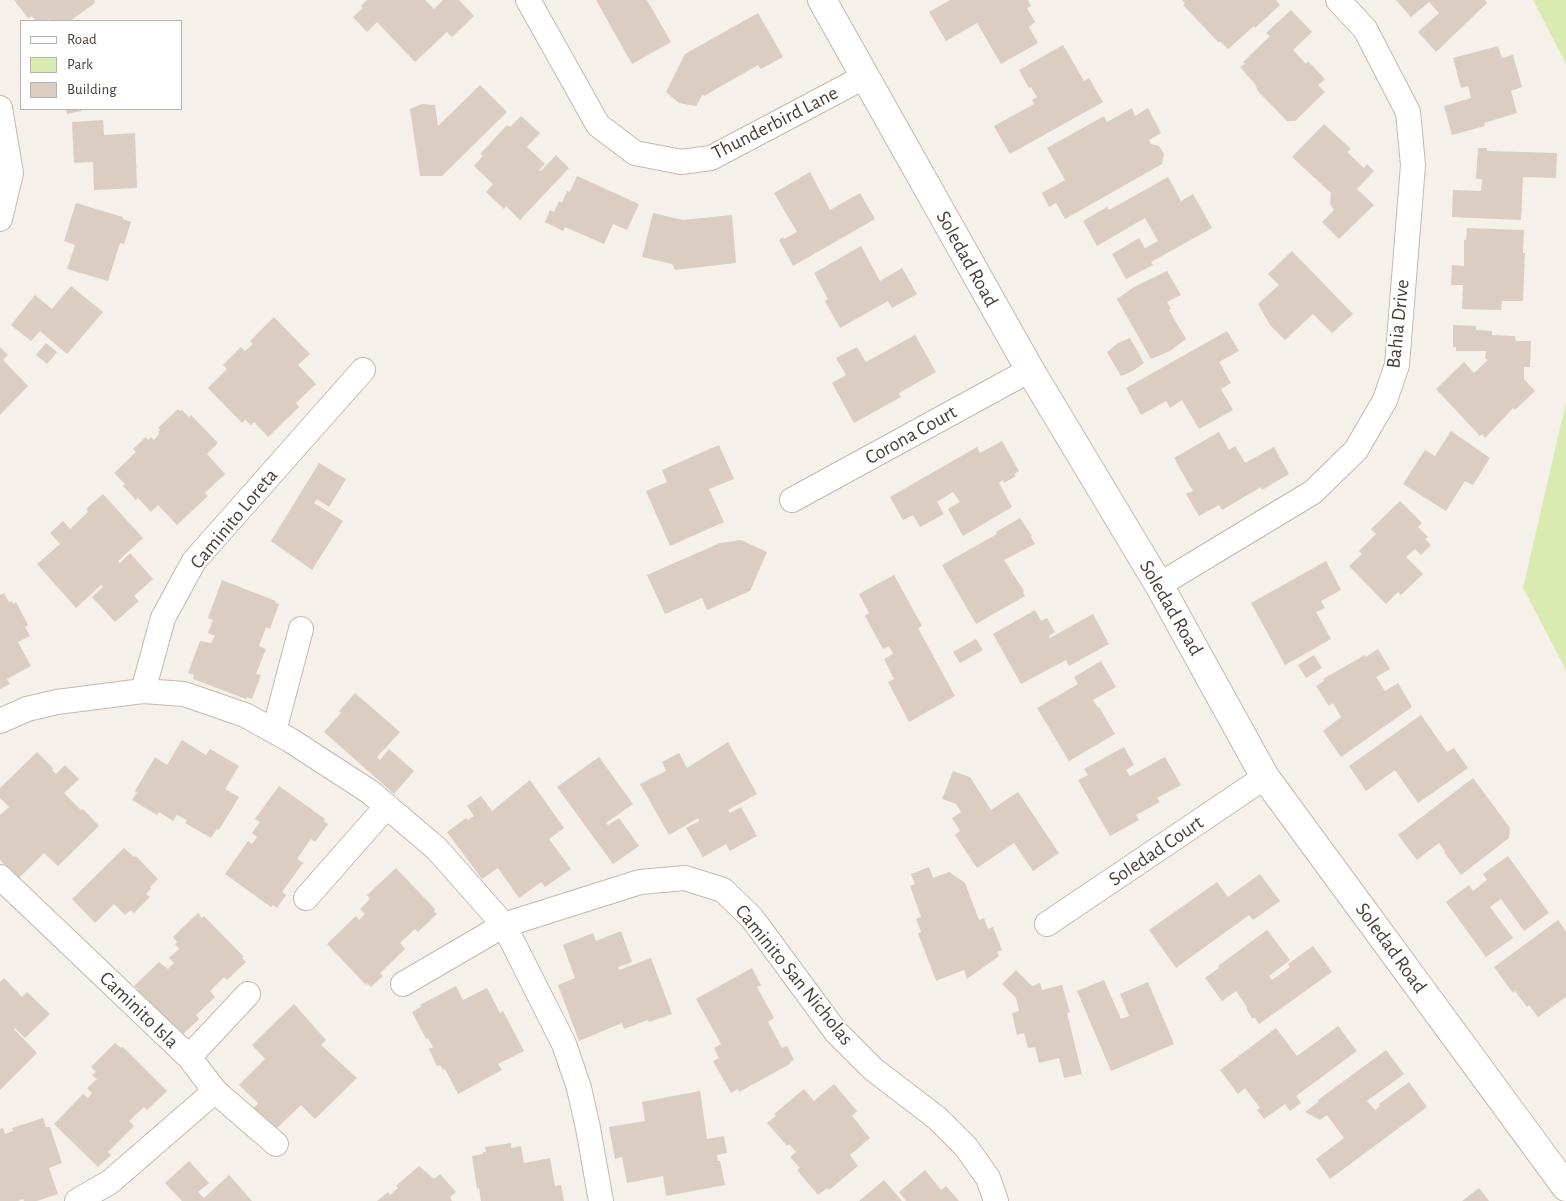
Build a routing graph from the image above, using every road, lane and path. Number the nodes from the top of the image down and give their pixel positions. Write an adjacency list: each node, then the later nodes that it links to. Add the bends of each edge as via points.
1 (528, 0): 4 (street, Thunderbird Lane, via 598,125 635,153 681,162 711,158)
2 (822, 0): 4 (street, Soledad Road)
3 (1338, 0): 10 (street, Bahia Drive, via 1365,29 1408,112 1413,165 1397,365 1385,400 1356,450 1313,492)
4 (864, 77): 8 (street, Soledad Road)
5 (0, 108): 6 (street, via 11,173)
6 (0, 219)
7 (363, 370): 12 (street, Caminito Loreta, via 194,562 163,618)
8 (1030, 370): 9 (street, Corona Court); 10 (street, Soledad Road)
9 (792, 500)
10 (1159, 585): 15 (street, Soledad Road)
11 (301, 629): 14 (street)
12 (142, 690): 13 (street, via 57,702 27,709); 14 (street, via 184,694 245,715)
13 (0, 721)
14 (274, 731): 16 (street)
15 (1265, 777): 19 (street, Soledad Court); 26 (street, Soledad Road)
16 (387, 806): 18 (street); 20 (street, via 437,849)
17 (0, 876): 23 (street, Caminito Isla)
18 (306, 898)
19 (1046, 924)
20 (504, 925): 21 (street, Caminito San Nicholas); 28 (street, via 567,1053 579,1088); 29 (street, Caminito San Nicholas, via 640,882 685,878 723,890 752,918 836,1032 873,1069 937,1118 966,1147 988,1178)
21 (403, 984)
22 (248, 994): 23 (street)
23 (189, 1057): 24 (street, Caminito Isla)
24 (215, 1091): 25 (street, Caminito Isla); 27 (street, via 110,1182)
25 (276, 1144)
26 (1566, 1187)
27 (77, 1201)
28 (601, 1201)
29 (996, 1201)

